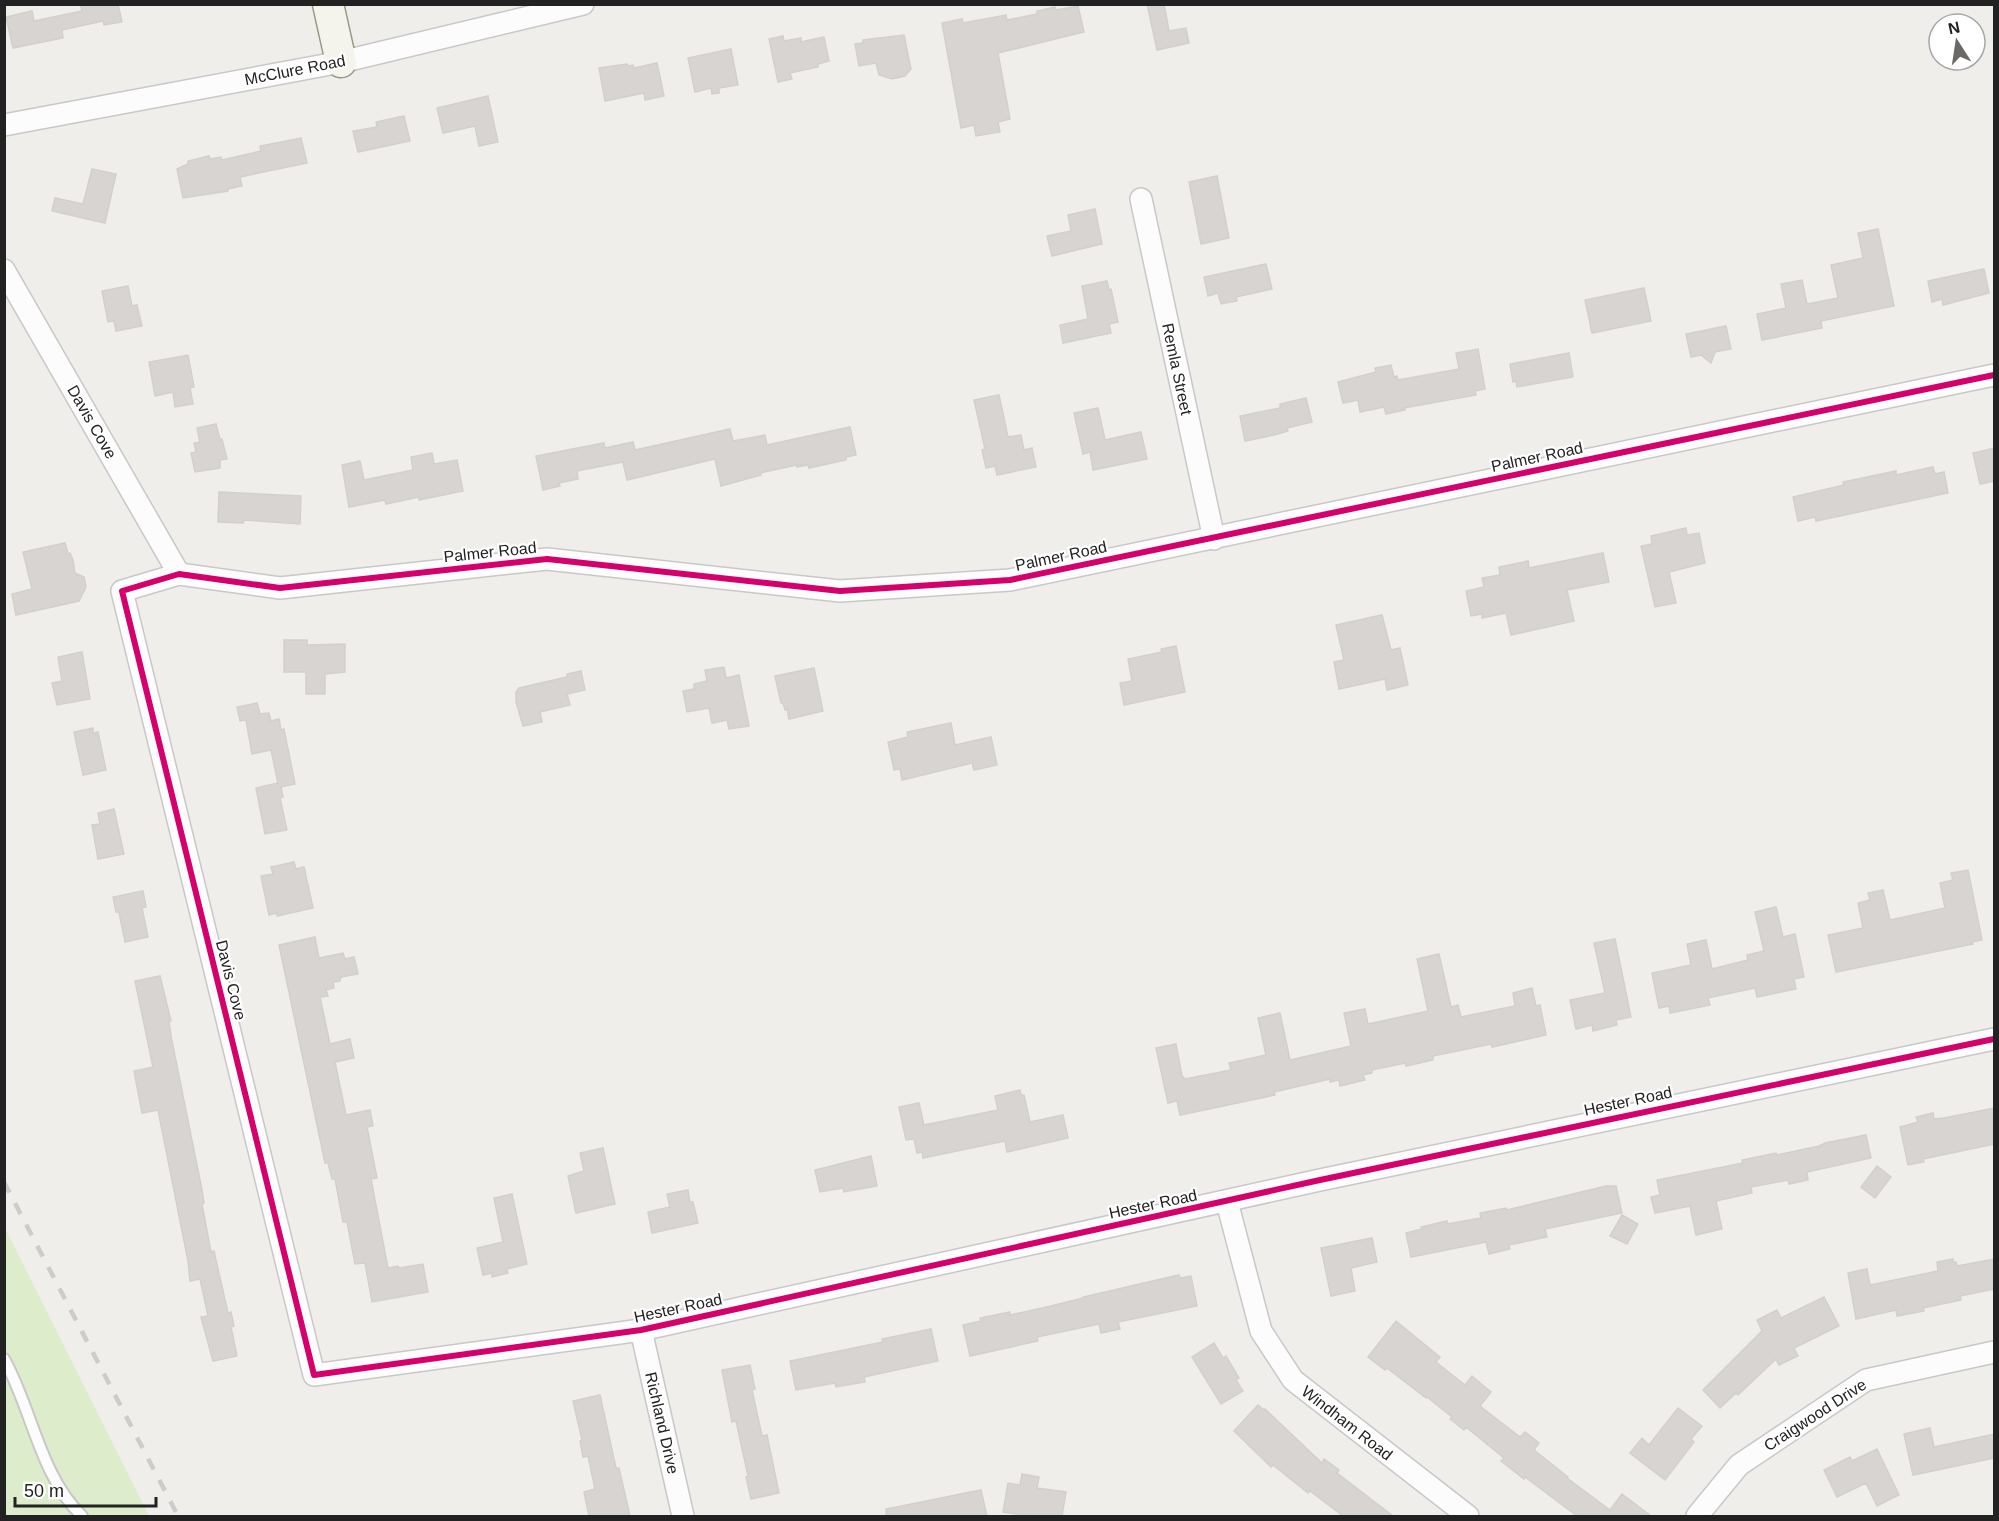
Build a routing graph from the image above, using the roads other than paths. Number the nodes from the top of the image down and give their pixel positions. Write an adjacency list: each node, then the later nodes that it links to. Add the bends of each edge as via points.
1 (328, 4): 3 (street)
2 (583, 4): 3 (street, McClure Road)
3 (341, 62): 4 (street, McClure Road)
4 (4, 125)
5 (1141, 199): 8 (street, Remla Street)
6 (4, 270): 9 (street, Davis Cove)
7 (1995, 375): 8 (street, Palmer Road)
8 (1214, 539): 9 (street, Palmer Road, via 1010,580 840,591 547,559 280,588)
9 (179, 574): 10 (street, Palmer Road)
10 (122, 591): 16 (street, Davis Cove)
11 (1995, 1039): 12 (street, Hester Road)
12 (1227, 1202): 13 (street, Hester Road); 19 (street, Windham Road, via 1261,1331 1293,1380)
13 (641, 1330): 16 (street, Hester Road); 18 (street, Richland Drive)
14 (1995, 1352): 20 (street, Craigwood Drive, via 1866,1380 1739,1464)
15 (4, 1359): 17 (lane, via 55,1481)
16 (314, 1375)
17 (82, 1516)
18 (683, 1516)
19 (1468, 1516)
20 (1697, 1516)

